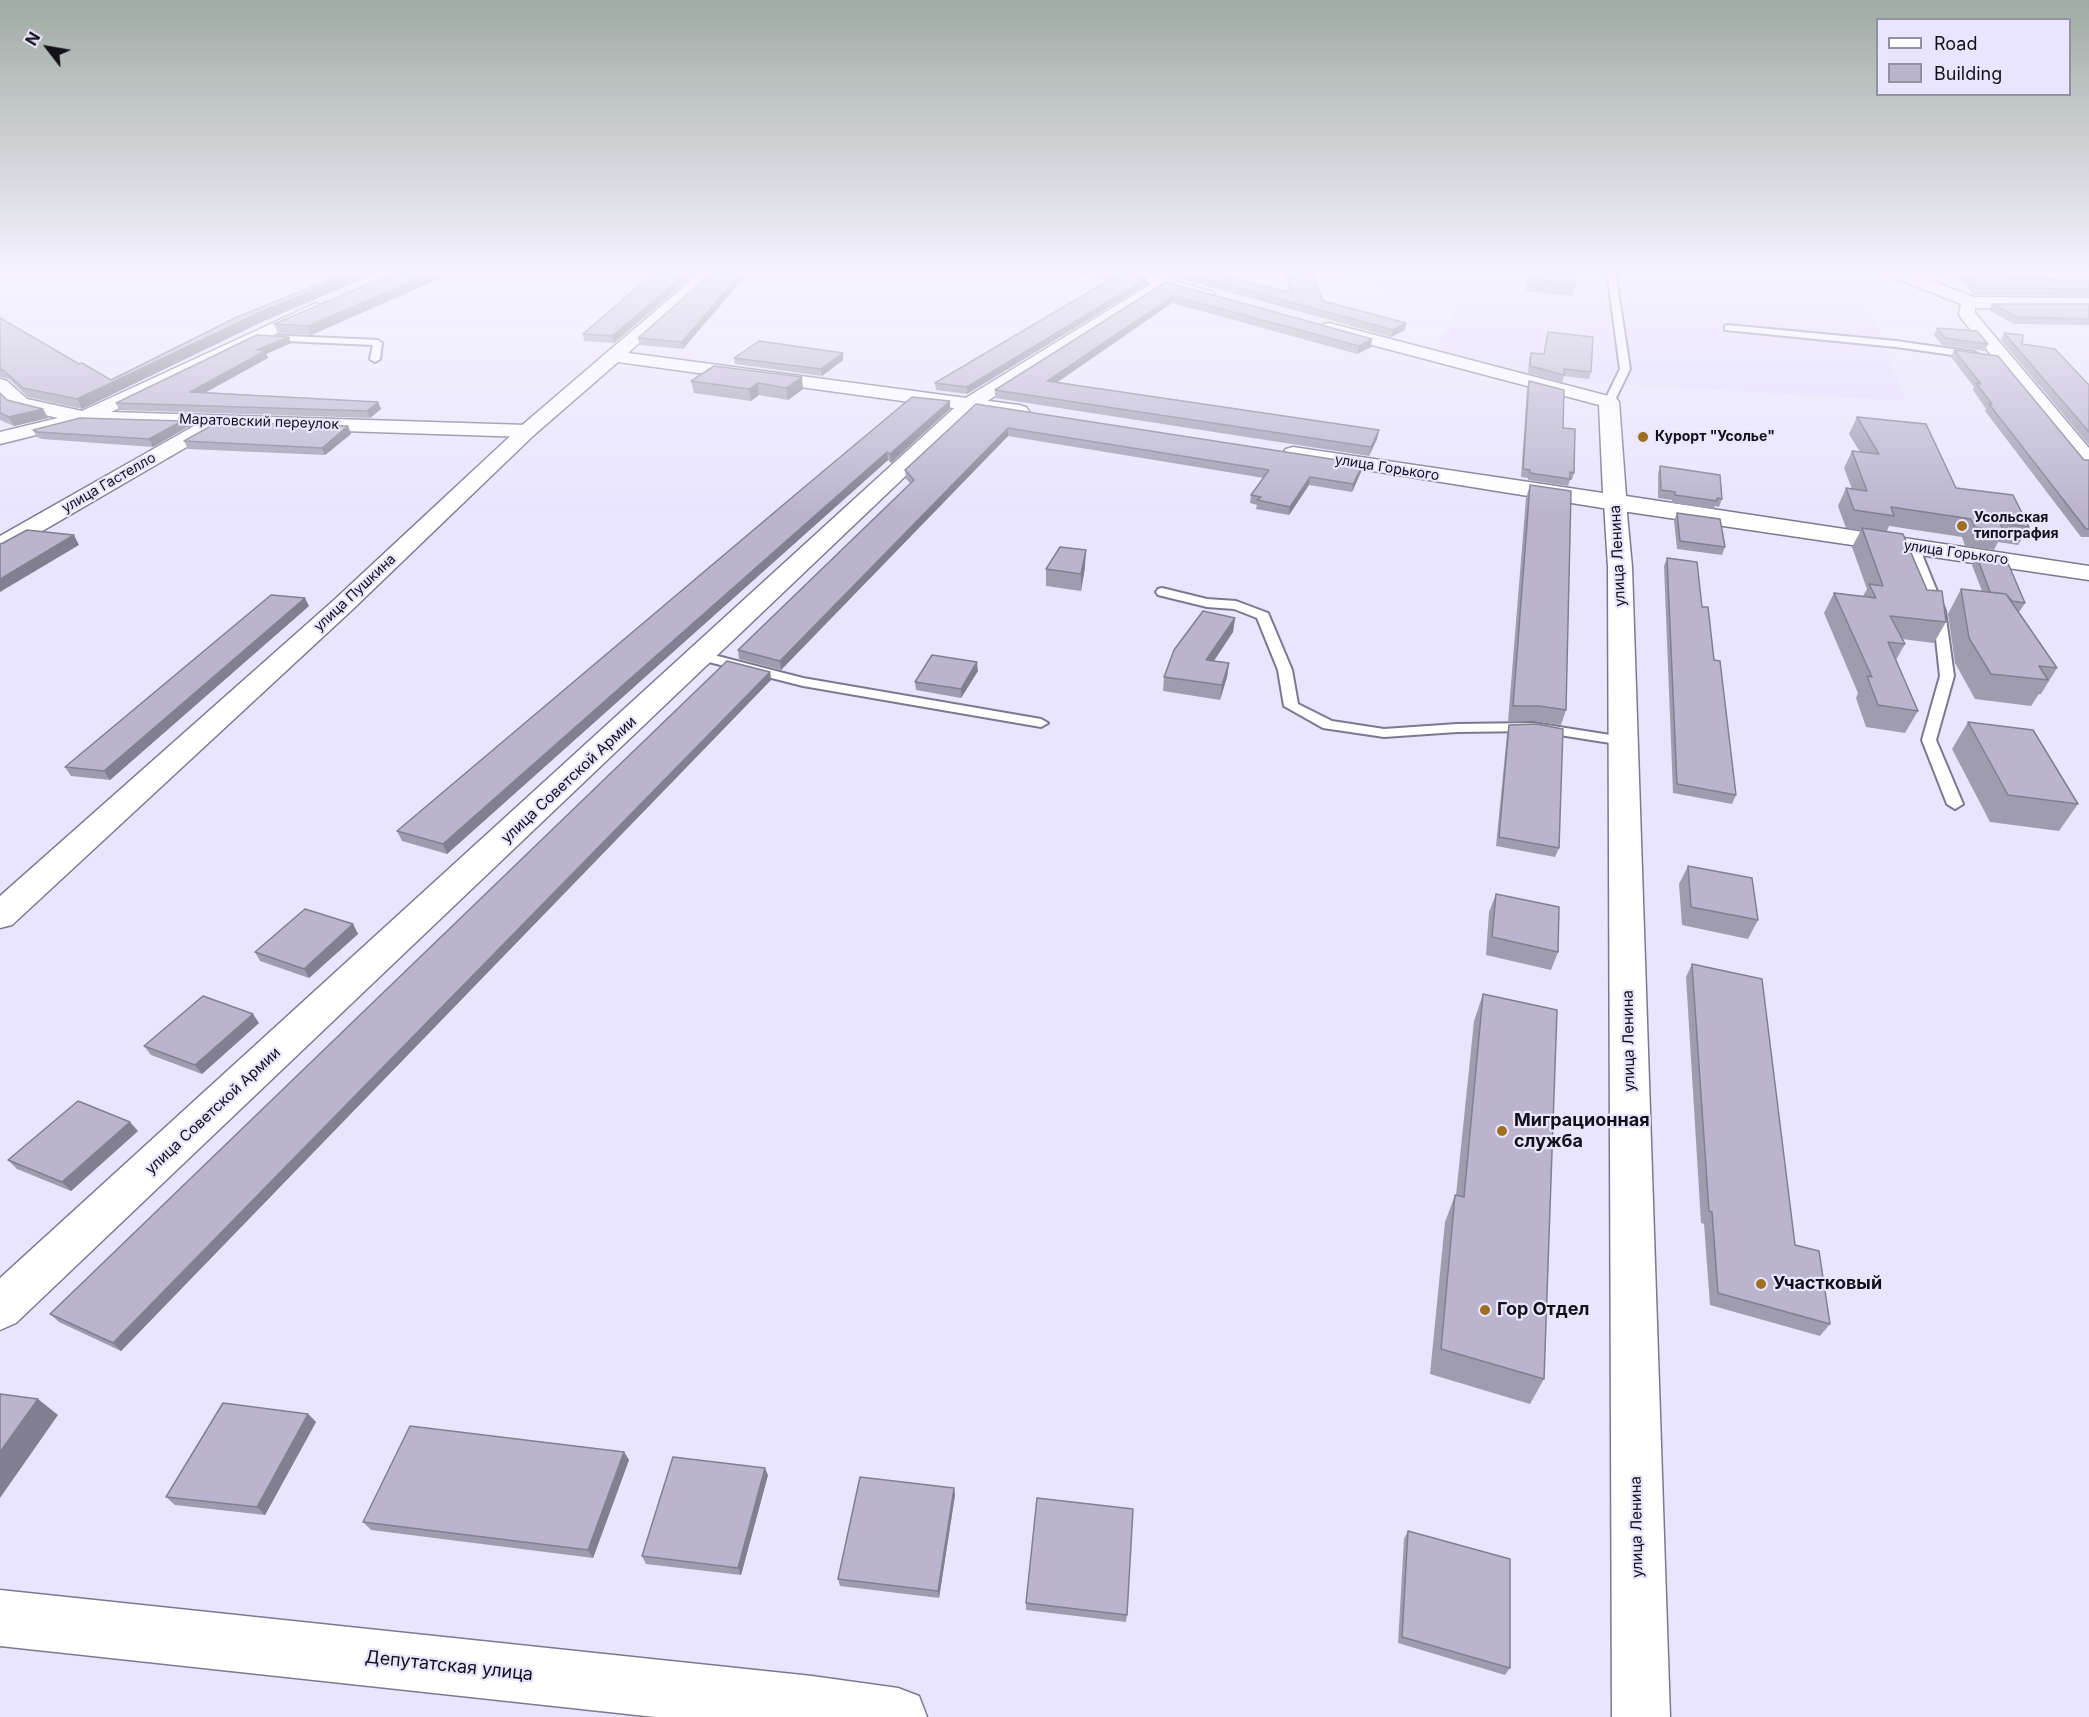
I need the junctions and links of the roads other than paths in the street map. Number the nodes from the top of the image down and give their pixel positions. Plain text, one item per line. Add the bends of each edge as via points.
1 (222, 351) edge
2 (376, 351) edge
3 (619, 351) edge
4 (1054, 351) edge
5 (1415, 351) edge
6 (1622, 351) edge
7 (1948, 351) edge
8 (1994, 351) edge
9 (613, 356) junction
10 (1983, 356) edge
11 (375, 359) dead end
12 (0, 385) edge
13 (1609, 402) junction
14 (971, 404) junction
15 (1041, 414) edge
16 (84, 417) junction
17 (218, 420) junction
18 (526, 431) junction
19 (0, 438) edge
20 (1275, 451) edge
21 (2089, 461) edge
22 (1615, 503) junction
23 (0, 546) edge
24 (1914, 547) junction
25 (2089, 573) edge
26 (1162, 592) dead end
27 (702, 656) junction
28 (1041, 723) dead end
29 (1623, 741) junction
30 (1955, 804) dead end
31 (0, 916) edge
32 (0, 1308) edge
33 (0, 1618) edge
34 (898, 1717) edge
35 (1641, 1717) edge

1 - 16 street
2 - 11 lane
3 - 9 street, улица Пушкина
4 - 14 street, улица Советской Армии
5 - 13 street
6 - 13 lane via 1625,369
7 - 10 lane
8 - 21 street
9 - 14 street
9 - 18 street, улица Пушкина
12 - 16 street, Маратовский переулок via 21,404
13 - 22 street, улица Ленина
14 - 15 street
14 - 27 street, улица Советской Армии
16 - 17 street, Маратовский переулок
16 - 19 street
17 - 18 street, Маратовский переулок
17 - 23 street, улица Гастелло
18 - 31 street, улица Пушкина via 334,613
20 - 22 street, улица Горького
22 - 24 street, улица Горького
22 - 29 street, улица Ленина
24 - 25 street, улица Горького
24 - 30 lane via 1939,611 1947,676 1929,740
26 - 29 lane via 1207,603 1236,605 1263,616 1285,669 1291,706 1328,724 1384,733 1534,726
27 - 28 lane via 803,682
27 - 32 street, улица Советской Армии
29 - 35 street, улица Ленина
33 - 34 street, Депутатская улица

